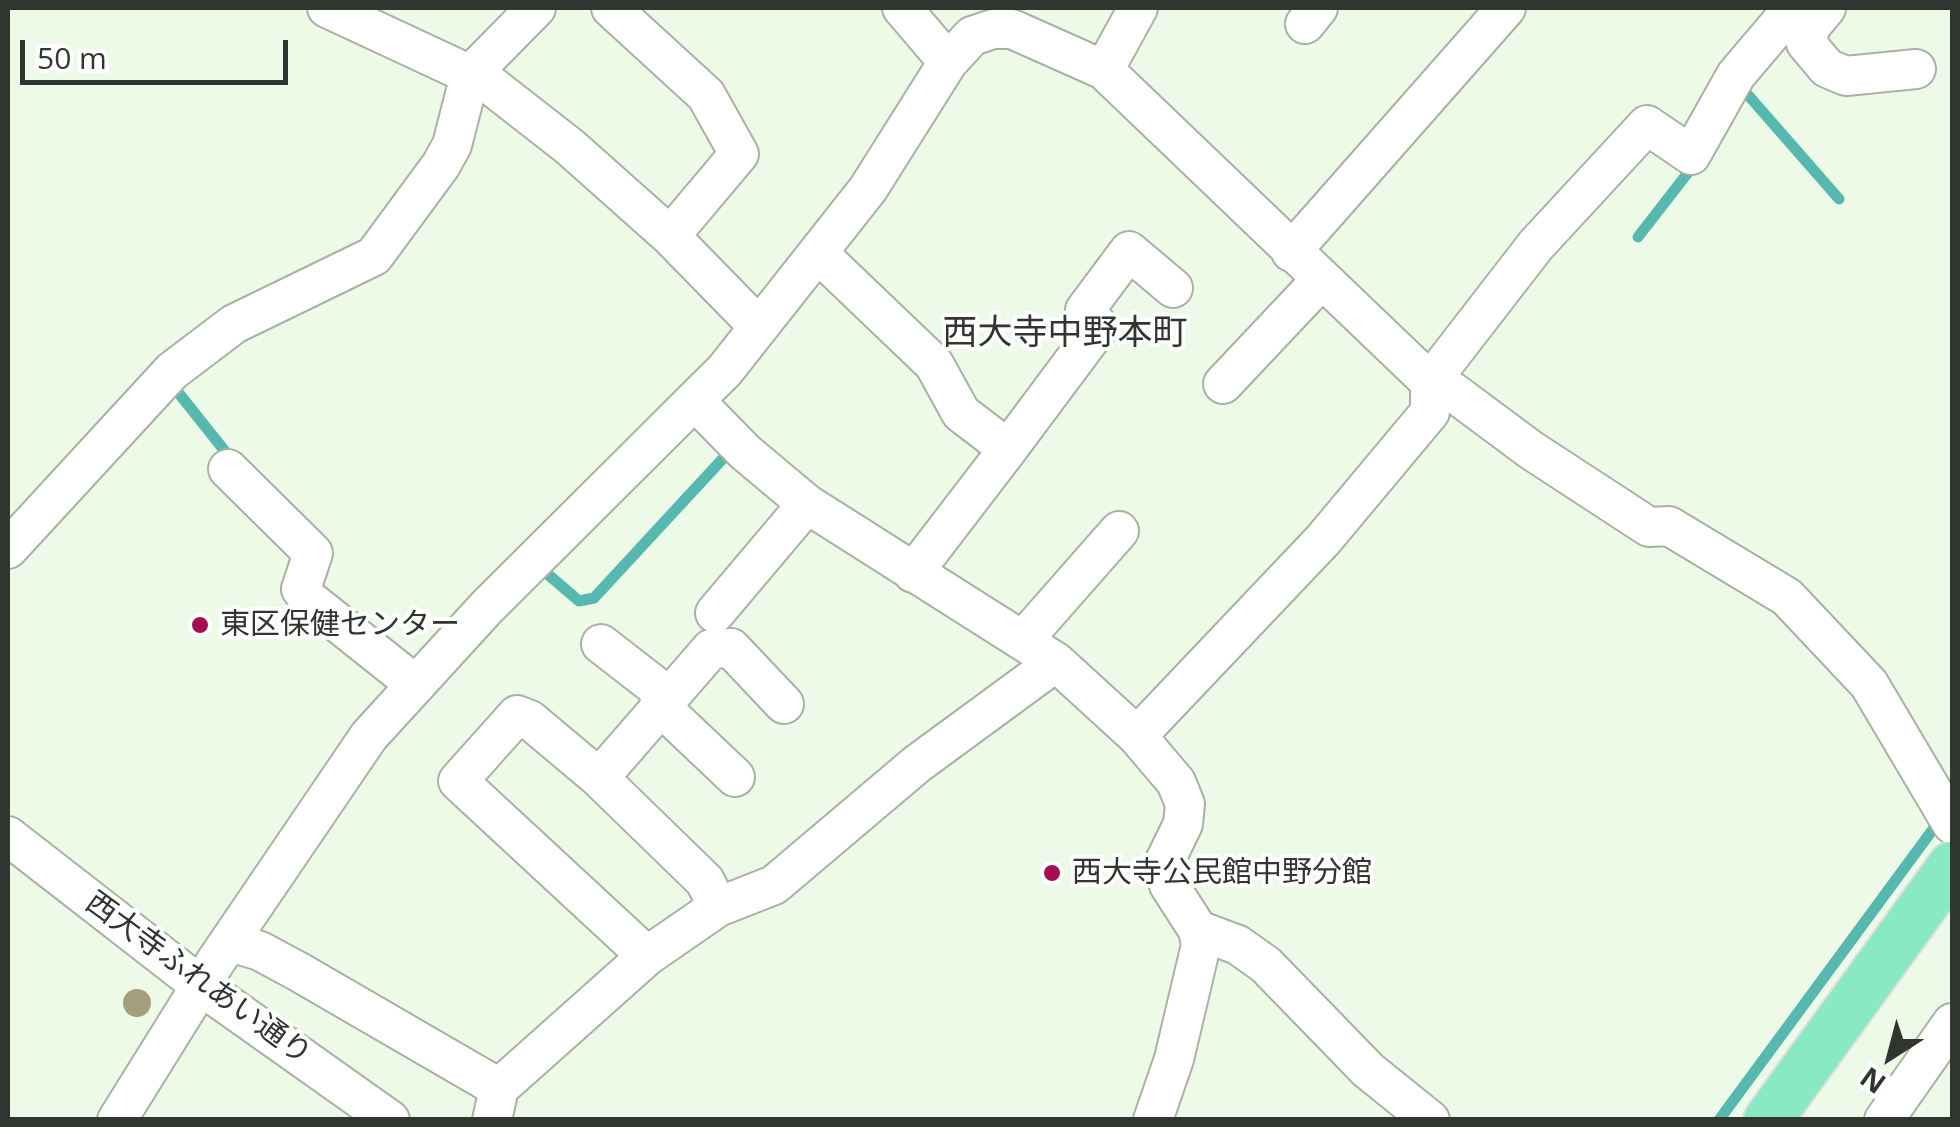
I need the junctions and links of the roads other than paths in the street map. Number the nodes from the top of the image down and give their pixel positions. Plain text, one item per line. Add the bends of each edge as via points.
1 (328, 8) edge
2 (536, 8) edge
3 (611, 8) edge
4 (902, 8) edge
5 (1138, 8) edge
6 (1506, 8) edge
7 (1793, 8) edge
8 (1826, 8) edge
9 (948, 62) junction
10 (1916, 69) dead end
11 (1104, 70) junction
12 (470, 76) junction
13 (670, 236) junction
14 (1291, 252) junction
15 (820, 255) junction
16 (1321, 280) junction
17 (1173, 288) dead end
18 (758, 326) junction
19 (1430, 382) junction
20 (1223, 384) dead end
21 (695, 401) junction
22 (1008, 449) junction
23 (228, 470) dead end
24 (807, 504) junction
25 (1119, 530) dead end
26 (8, 549) edge
27 (913, 573) junction
28 (715, 613) dead end
29 (1024, 638) junction
30 (600, 644) dead end
31 (1056, 662) junction
32 (416, 686) junction
33 (664, 701) junction
34 (784, 704) dead end
35 (1137, 736) junction
36 (735, 776) dead end
37 (599, 778) junction
38 (1948, 828) edge
39 (14, 854) edge
40 (718, 907) junction
41 (1198, 930) junction
42 (230, 942) junction
43 (646, 956) junction
44 (201, 986) junction
45 (1952, 1022) edge
46 (495, 1104) edge
47 (117, 1120) edge
48 (390, 1120) edge
49 (1153, 1120) edge
50 (1430, 1120) edge
51 (1768, 1120) edge
52 (1884, 1120) edge

1 - 12 street
2 - 12 street
3 - 13 street via 706,95 739,154
4 - 9 street
5 - 11 street
6 - 14 street
7 - 19 street via 1736,74 1692,155 1646,125 1508,277
8 - 10 street via 1806,42 1827,68 1846,76
9 - 11 street via 972,36 993,28 1012,29
9 - 15 street
11 - 14 street
12 - 13 street via 570,147
12 - 26 street via 441,166 374,256 234,324 172,371
13 - 18 street
14 - 16 street
15 - 18 street
15 - 22 street via 934,364 961,413
16 - 19 street
16 - 20 street
17 - 22 street via 1129,251 1085,310 1100,328
18 - 21 street
19 - 35 street via 1430,412 1324,540
19 - 38 street via 1649,527 1669,526 1788,598 1870,684
21 - 24 street
21 - 32 street
22 - 27 street
23 - 32 street via 313,553 301,590 308,599
24 - 27 street
24 - 28 street
25 - 29 street
27 - 29 street
29 - 31 street
30 - 33 street
31 - 35 street
31 - 40 street via 916,764 774,884
32 - 42 street via 369,736
33 - 34 street via 711,649 730,648
33 - 36 street
33 - 37 street
35 - 41 street via 1186,804 1164,863 1169,885
37 - 40 street via 706,880
37 - 43 street via 517,715 458,782
38 - 51 main road
39 - 44 street, 西大寺ふれあい通り
40 - 43 street
41 - 49 street via 1200,963
41 - 50 street via 1238,945 1266,966 1368,1070
42 - 44 street
42 - 46 street via 300,972
43 - 46 street
44 - 47 street
44 - 48 street, 西大寺ふれあい通り
45 - 52 street

